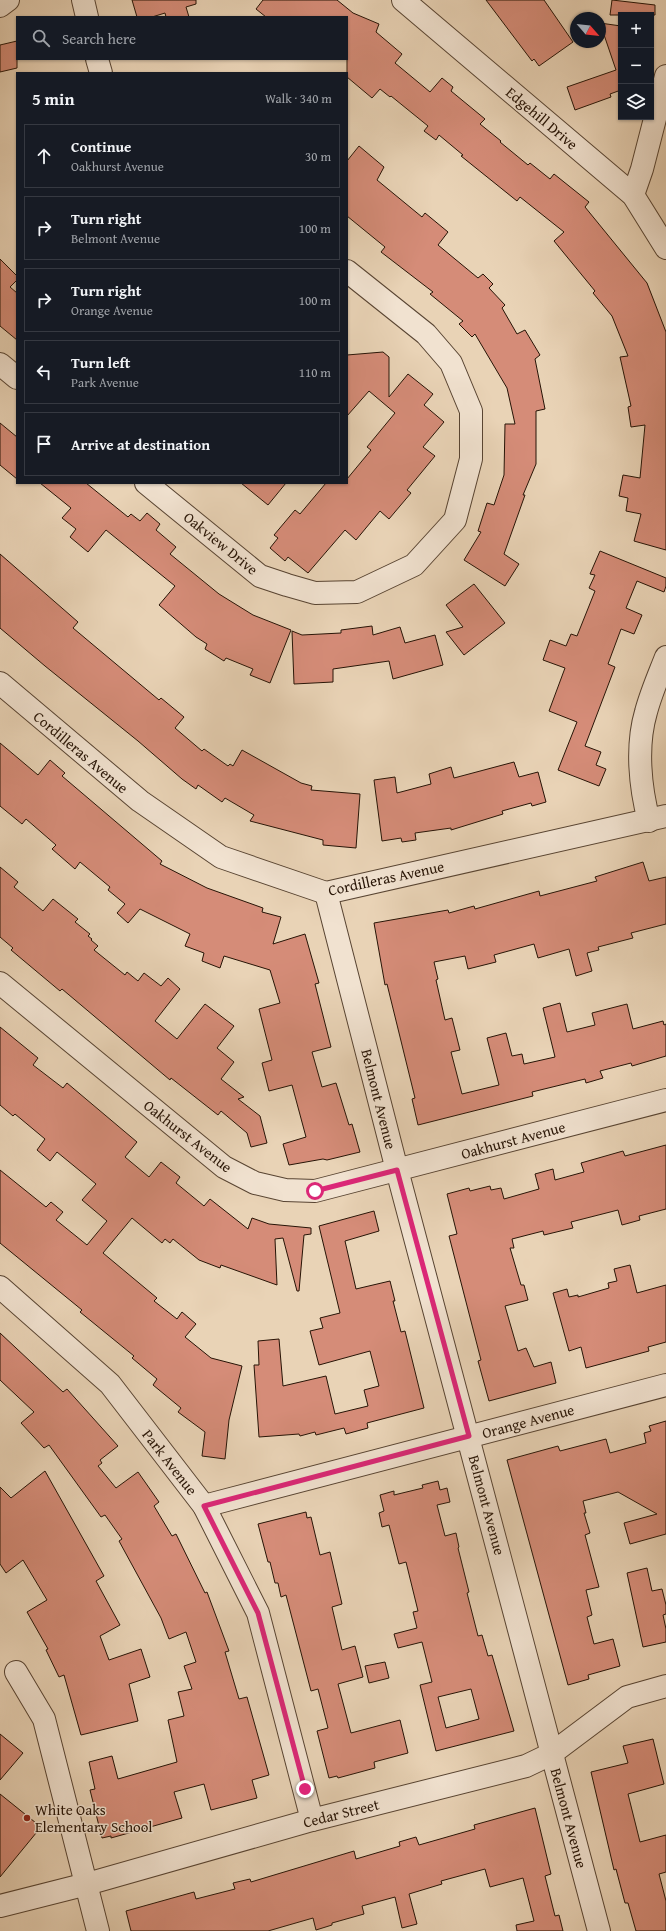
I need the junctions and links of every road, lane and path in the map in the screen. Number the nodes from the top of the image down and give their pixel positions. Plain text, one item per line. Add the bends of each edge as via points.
1 (8, 0) edge
2 (83, 0) edge
3 (403, 0) edge
4 (0, 6) edge
5 (87, 16) edge
6 (97, 60) edge
7 (101, 72) edge
8 (666, 76) edge
9 (633, 195) junction
10 (666, 248) edge
11 (348, 272) edge
12 (0, 364) edge
13 (16, 377) edge
14 (147, 484) edge
15 (666, 657) edge
16 (0, 683) edge
17 (658, 818) edge
18 (326, 893) junction
19 (0, 983) edge
20 (666, 1100) edge
21 (397, 1170) junction
22 (0, 1287) edge
23 (666, 1385) edge
24 (469, 1436) junction
25 (204, 1506) junction
26 (16, 1672) dead end
27 (666, 1686) edge
28 (551, 1754) junction
29 (312, 1820) junction
30 (87, 1884) junction
31 (0, 1906) edge
32 (98, 1931) edge
33 (599, 1931) edge

1 - 4 street
2 - 5 street
3 - 9 street, Edgehill Drive
6 - 7 street
8 - 9 street
9 - 10 street, Edgehill Drive
11 - 14 street, Oakview Drive via 426,334 451,363 471,411 472,458 455,520 414,565 356,592 315,593 287,585 260,576
12 - 13 street
15 - 17 street via 646,713 640,757 644,800
16 - 18 street, Cordilleras Avenue via 140,802 220,857
17 - 18 street, Cordilleras Avenue
18 - 21 street, Belmont Avenue
19 - 21 street, Oakhurst Avenue via 224,1167 255,1183 285,1190 315,1191
20 - 21 street, Oakhurst Avenue
21 - 24 street, Belmont Avenue
22 - 25 street, Park Avenue via 110,1384
23 - 24 street, Orange Avenue
24 - 25 street, Orange Avenue
24 - 28 street, Belmont Avenue
25 - 29 street, Park Avenue via 258,1613
26 - 30 street via 44,1719
27 - 28 street, Cedar Street via 627,1697
28 - 29 street, Cedar Street via 526,1766
28 - 33 street, Belmont Avenue
29 - 30 street, Cedar Street
30 - 31 street, Cedar Street
30 - 32 street

